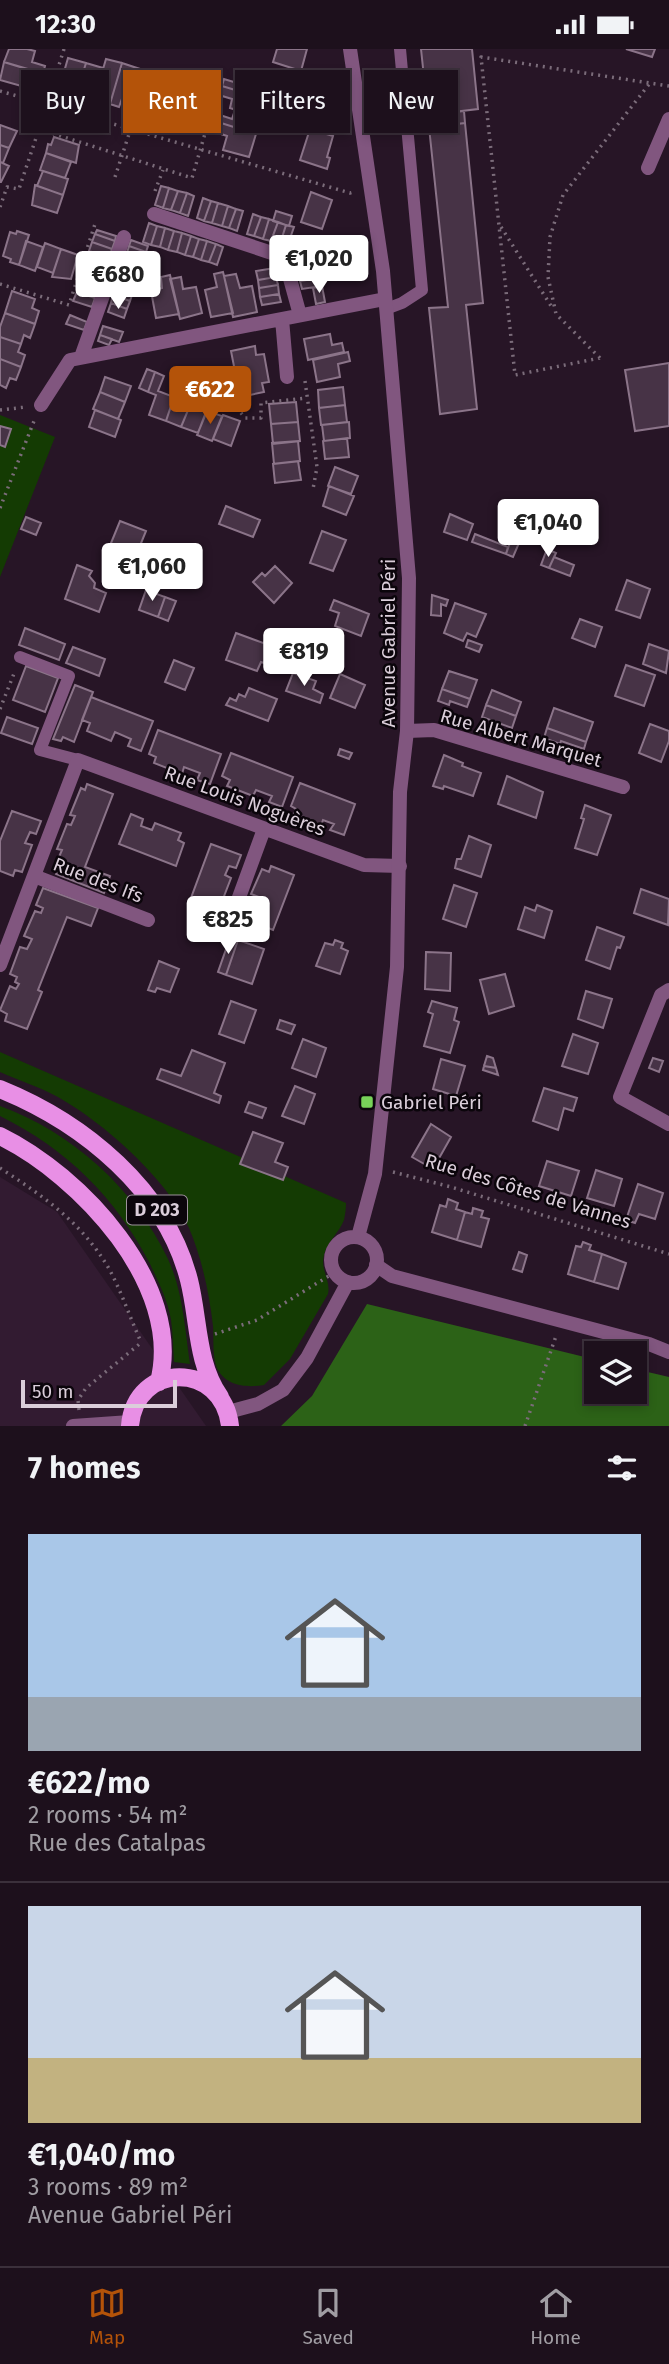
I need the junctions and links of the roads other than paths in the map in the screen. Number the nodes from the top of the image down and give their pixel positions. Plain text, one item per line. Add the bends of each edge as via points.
1 (350, 49) edge
2 (400, 49) edge
3 (669, 119) edge
4 (648, 168) dead end
5 (154, 214) dead end
6 (124, 237) dead end
7 (386, 304) junction
8 (300, 315) junction
9 (282, 319) junction
10 (82, 357) junction
11 (287, 377) road end
12 (41, 405) road end
13 (20, 657) road end
14 (407, 731) junction
15 (78, 760) junction
16 (623, 787) dead end
17 (264, 829) junction
18 (400, 866) junction
19 (34, 876) junction
20 (148, 920) dead end
21 (230, 922) dead end
22 (0, 965) edge
23 (669, 990) edge
24 (0, 1089) edge
25 (669, 1123) edge
26 (0, 1136) edge
27 (358, 1237) junction
28 (376, 1265) junction
29 (348, 1282) junction
30 (669, 1352) edge
31 (159, 1382) junction
32 (226, 1412) edge
33 (130, 1424) edge
34 (76, 1425) edge

1 - 7 street, Avenue Gabriel Péri
2 - 7 lane via 422,290 402,303
3 - 4 street
5 - 8 street via 284,257
6 - 10 street
7 - 8 street
7 - 14 street, Avenue Gabriel Péri via 409,578
8 - 9 street
9 - 10 street
9 - 11 street
10 - 12 street via 70,359
13 - 15 lane via 69,676 40,750
14 - 16 street, Rue Albert Marquet via 434,730
14 - 18 street, Avenue Gabriel Péri via 400,792
15 - 17 street, Rue Louis Noguères
15 - 19 street
17 - 18 street, Rue Louis Noguères via 364,865
17 - 21 street
18 - 27 street, Avenue Gabriel Péri via 397,967 375,1174
19 - 20 street, Rue des Ifs
19 - 22 street
23 - 25 street via 661,995 620,1097
24 - 32 main road, D 203 via 39,1107 82,1136 113,1160 152,1202 182,1257 206,1374
26 - 31 main road, D 203 via 59,1174 96,1210 129,1253 159,1321 164,1357
27 - 28 street via 375,1250
27 - 29 street via 343,1239 332,1250 334,1273
28 - 29 street via 369,1278
28 - 30 street via 392,1276
29 - 32 street via 307,1358 283,1390 258,1404
31 - 32 main road via 188,1377 209,1387
31 - 33 main road via 138,1400
33 - 34 street

